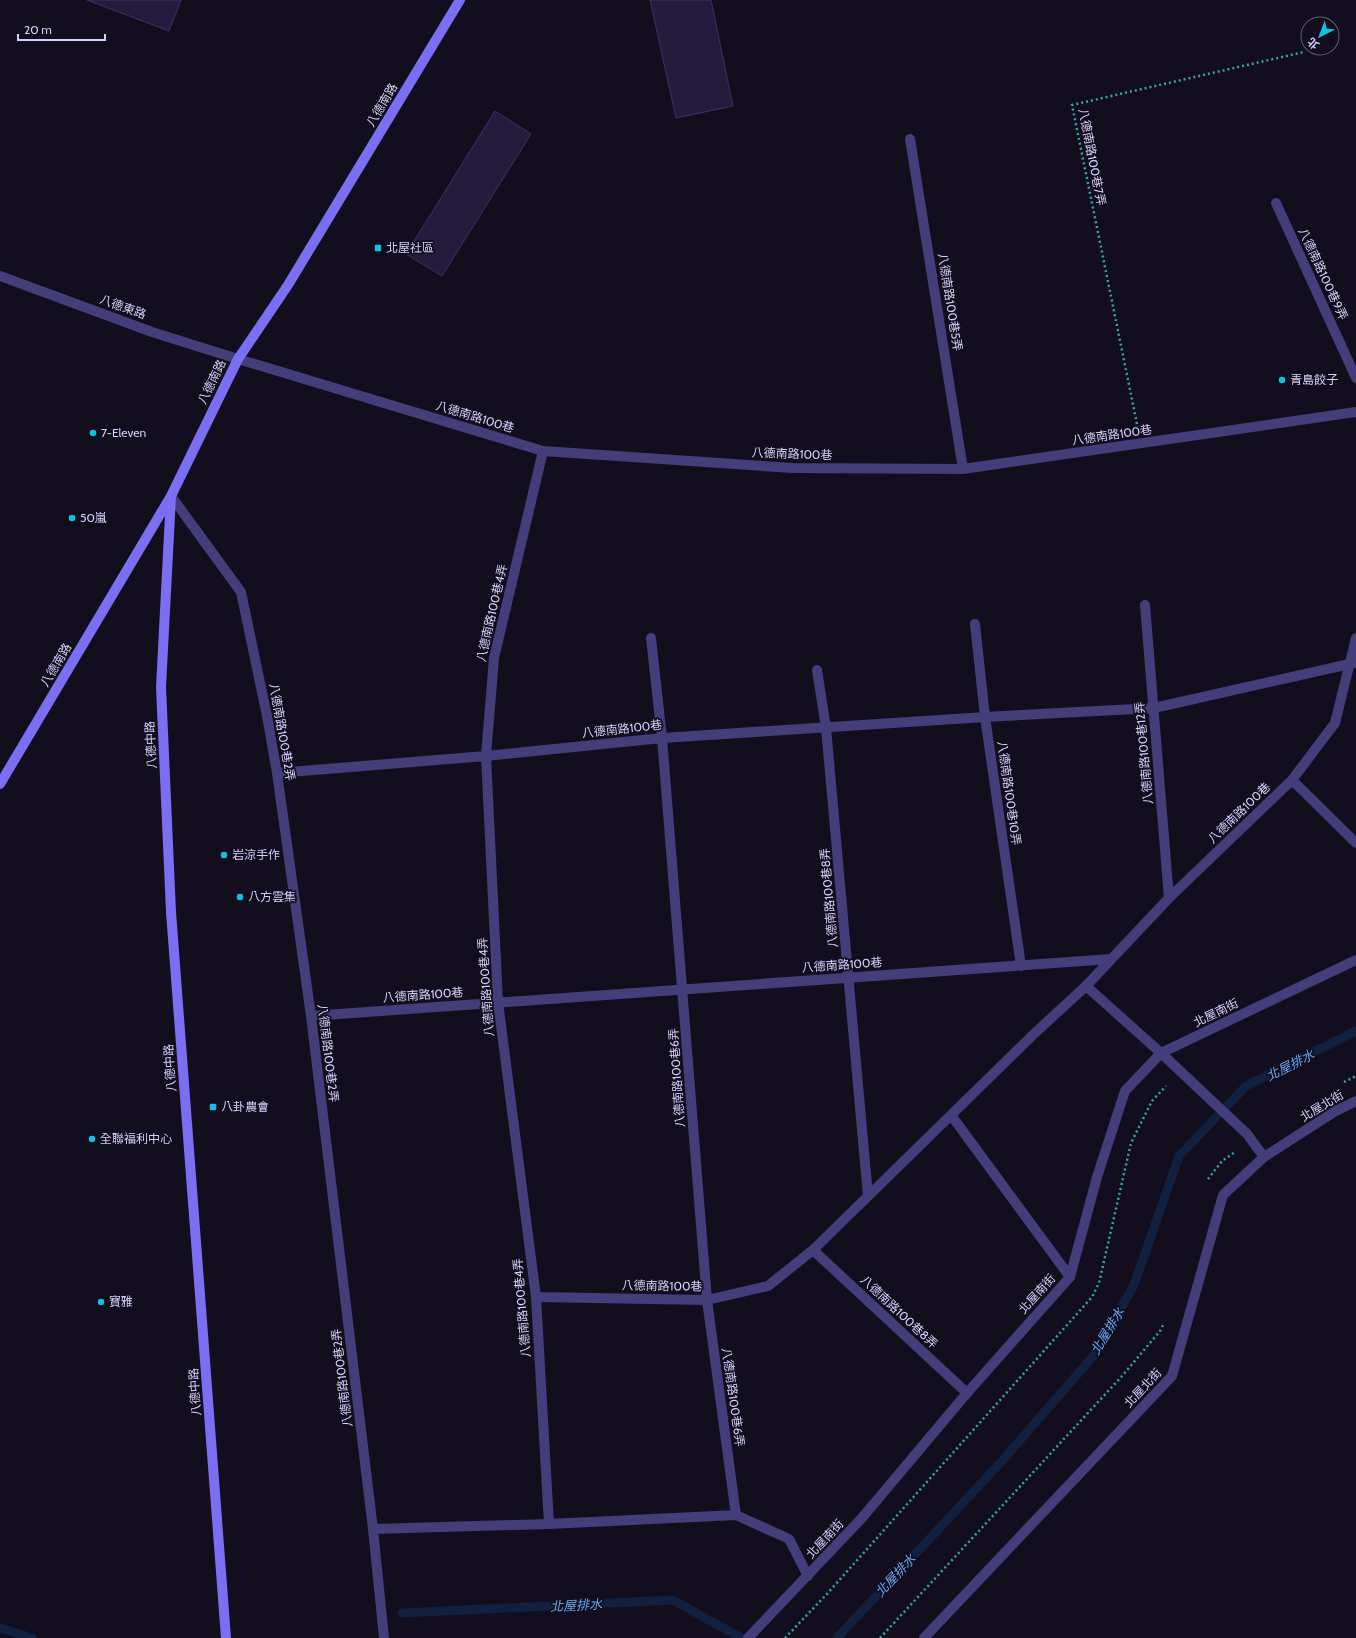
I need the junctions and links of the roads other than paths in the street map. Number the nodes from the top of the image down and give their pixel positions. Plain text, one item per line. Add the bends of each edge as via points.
1 (460, 0) edge
2 (910, 139) dead end
3 (1276, 203) dead end
4 (0, 276) edge
5 (238, 359) junction
6 (1356, 378) edge
7 (1356, 412) edge
8 (543, 451) junction
9 (963, 469) junction
10 (171, 496) junction
11 (1145, 605) dead end
12 (975, 624) dead end
13 (651, 638) dead end
14 (1356, 638) edge
15 (1353, 663) edge
16 (817, 670) dead end
17 (1154, 708) junction
18 (985, 717) junction
19 (826, 728) junction
20 (662, 738) junction
21 (486, 756) junction
22 (277, 773) junction
23 (1292, 780) junction
24 (0, 784) edge
25 (1356, 843) edge
26 (1169, 898) junction
27 (1111, 960) junction
28 (1356, 960) edge
29 (1021, 966) junction
30 (849, 978) junction
31 (1086, 986) junction
32 (683, 989) junction
33 (498, 1002) junction
34 (311, 1016) junction
35 (1161, 1053) junction
36 (1356, 1101) edge
37 (951, 1115) junction
38 (1264, 1157) junction
39 (868, 1196) junction
40 (813, 1250) junction
41 (1070, 1277) junction
42 (536, 1297) junction
43 (707, 1300) junction
44 (967, 1393) junction
45 (736, 1515) junction
46 (549, 1524) junction
47 (373, 1529) junction
48 (808, 1576) junction
49 (226, 1638) edge
50 (384, 1638) edge
51 (748, 1638) edge
52 (924, 1638) edge

1 - 5 street, 八德南路 via 288,284
2 - 9 street, 八德南路100巷5弄
3 - 6 street, 八德南路100巷9弄
4 - 5 street, 八德東路 via 152,332
5 - 8 street, 八德南路100巷
5 - 10 street, 八德南路
7 - 9 street, 八德南路100巷
8 - 9 street, 八德南路100巷 via 793,468
8 - 21 street, 八德南路100巷4弄 via 494,658
10 - 22 street, 八德南路100巷2弄 via 241,592
10 - 24 street, 八德南路
10 - 49 street, 八德中路 via 161,686 171,912
11 - 17 street, 八德南路100巷12弄
12 - 18 street, 八德南路100巷10弄
13 - 20 street, 八德南路100巷6弄
14 - 15 street
15 - 17 street, 八德南路100巷
15 - 23 street, 八德南路100巷 via 1335,723
16 - 19 street, 八德南路100巷8弄
17 - 18 street, 八德南路100巷
17 - 26 street, 八德南路100巷12弄
18 - 19 street, 八德南路100巷
18 - 29 street, 八德南路100巷10弄
19 - 20 street, 八德南路100巷
19 - 30 street, 八德南路100巷8弄
20 - 21 street, 八德南路100巷
20 - 32 street, 八德南路100巷6弄
21 - 22 street, 八德南路100巷
21 - 33 street, 八德南路100巷4弄
22 - 34 street, 八德南路100巷2弄
23 - 25 street
23 - 26 street, 八德南路100巷
26 - 27 street, 八德南路100巷
27 - 29 street, 八德南路100巷
27 - 31 street, 八德南路100巷
28 - 35 street, 北屋南街
29 - 30 street, 八德南路100巷
30 - 32 street, 八德南路100巷
30 - 39 street, 八德南路100巷8弄
31 - 35 street
31 - 37 street, 八德南路100巷
32 - 33 street, 八德南路100巷
32 - 43 street, 八德南路100巷6弄
33 - 34 street, 八德南路100巷
33 - 42 street, 八德南路100巷4弄
34 - 47 street, 八德南路100巷2弄
35 - 38 street via 1249,1137
35 - 41 street, 北屋南街 via 1125,1090 1097,1177
36 - 38 street, 北屋北街 via 1334,1112
37 - 39 street, 八德南路100巷
37 - 41 street
38 - 52 street, 北屋北街 via 1223,1195 1172,1376
39 - 40 street, 八德南路100巷
40 - 43 street, 八德南路100巷 via 768,1286
40 - 44 street, 八德南路100巷8弄
41 - 44 street, 北屋南街
42 - 43 street, 八德南路100巷
42 - 46 street, 八德南路100巷4弄
43 - 45 street, 八德南路100巷6弄
44 - 48 street, 北屋南街 via 861,1519
45 - 46 street
45 - 48 street via 789,1539
46 - 47 street
47 - 50 street, 八德南路100巷2弄
48 - 51 street, 北屋南街

